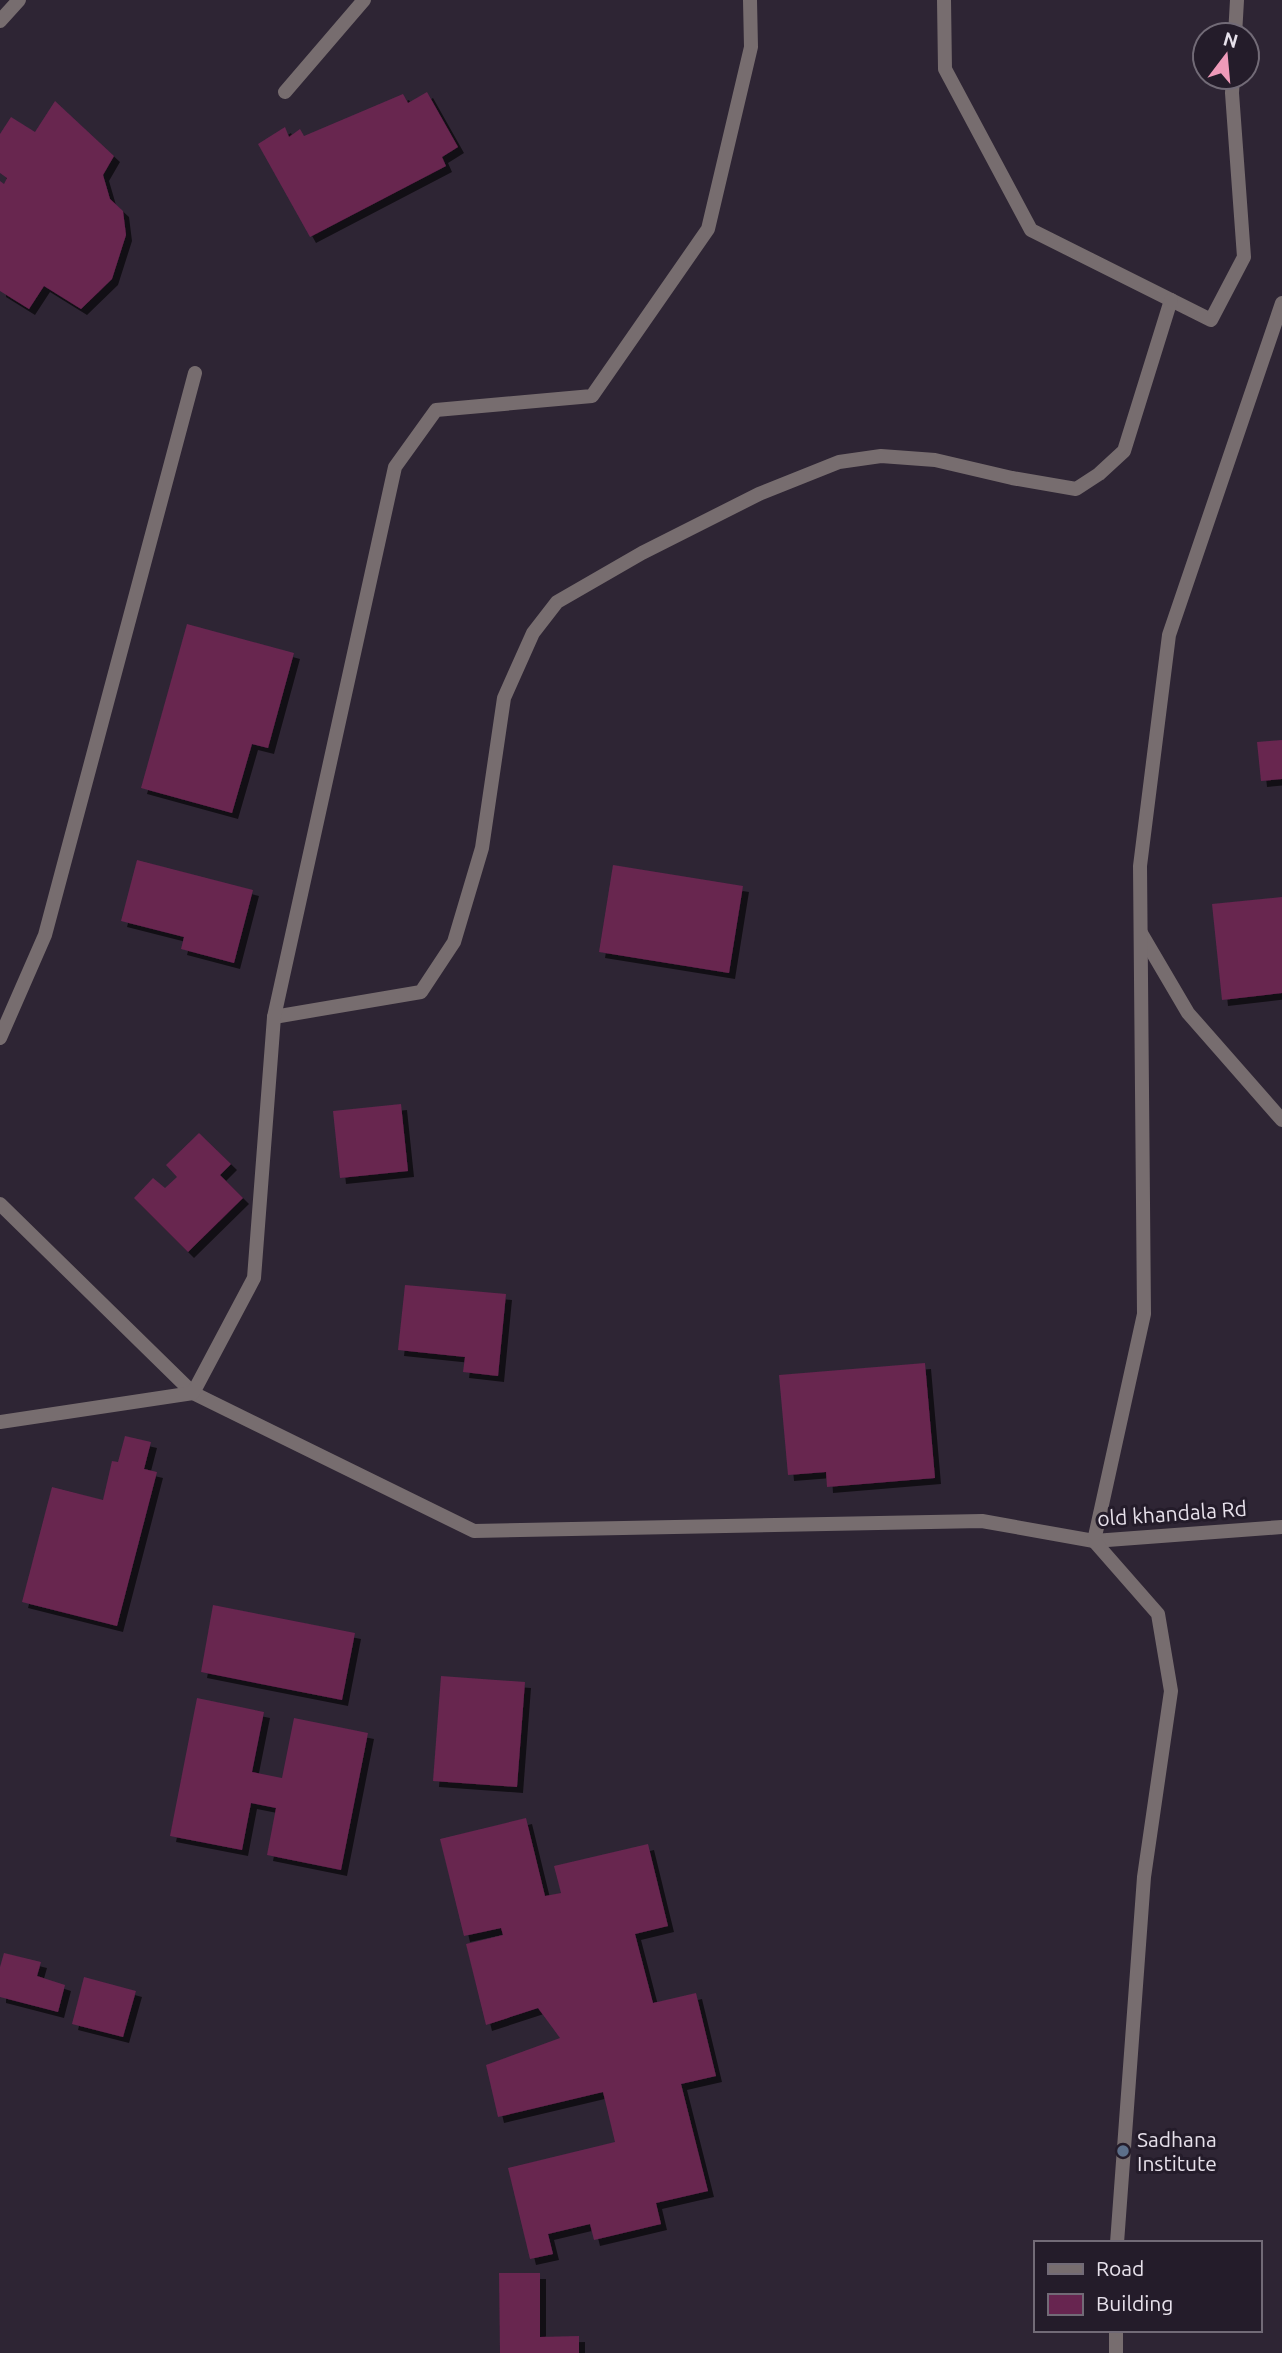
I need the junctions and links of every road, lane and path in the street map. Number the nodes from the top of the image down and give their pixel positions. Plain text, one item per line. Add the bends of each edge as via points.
1 (19, 0) edge
2 (364, 0) edge
3 (750, 0) edge
4 (944, 0) edge
5 (1237, 0) edge
6 (0, 21) edge
7 (1236, 21) edge
8 (1232, 91) edge
9 (285, 92) dead end
10 (1171, 300) junction
11 (1282, 303) edge
12 (195, 373) dead end
13 (1141, 932) junction
14 (274, 1017) junction
15 (0, 1038) edge
16 (1282, 1120) edge
17 (0, 1204) edge
18 (193, 1393) junction
19 (0, 1422) edge
20 (1282, 1527) edge
21 (1094, 1541) junction
22 (1117, 2241) edge
23 (1116, 2332) edge
24 (1116, 2353) edge

1 - 6 street
2 - 9 street
3 - 14 street via 751,47 708,229 592,396 436,410 395,467
4 - 10 street via 945,69 1031,230
5 - 7 street
8 - 10 street via 1244,257 1211,320
10 - 14 street via 1124,451 1076,489 935,460 881,456 839,461 759,494 642,552 557,602 533,633 504,698 482,848 454,942 422,992
11 - 13 street via 1169,635 1140,866
12 - 15 street via 45,935
13 - 16 street via 1188,1013
13 - 21 street via 1144,1314
14 - 18 street via 254,1278
17 - 18 street, old khandala Rd
18 - 19 street
18 - 21 street, old khandala Rd via 474,1531 982,1521
20 - 21 street, old khandala Rd
21 - 22 street via 1158,1614 1171,1691 1144,1877
23 - 24 street

